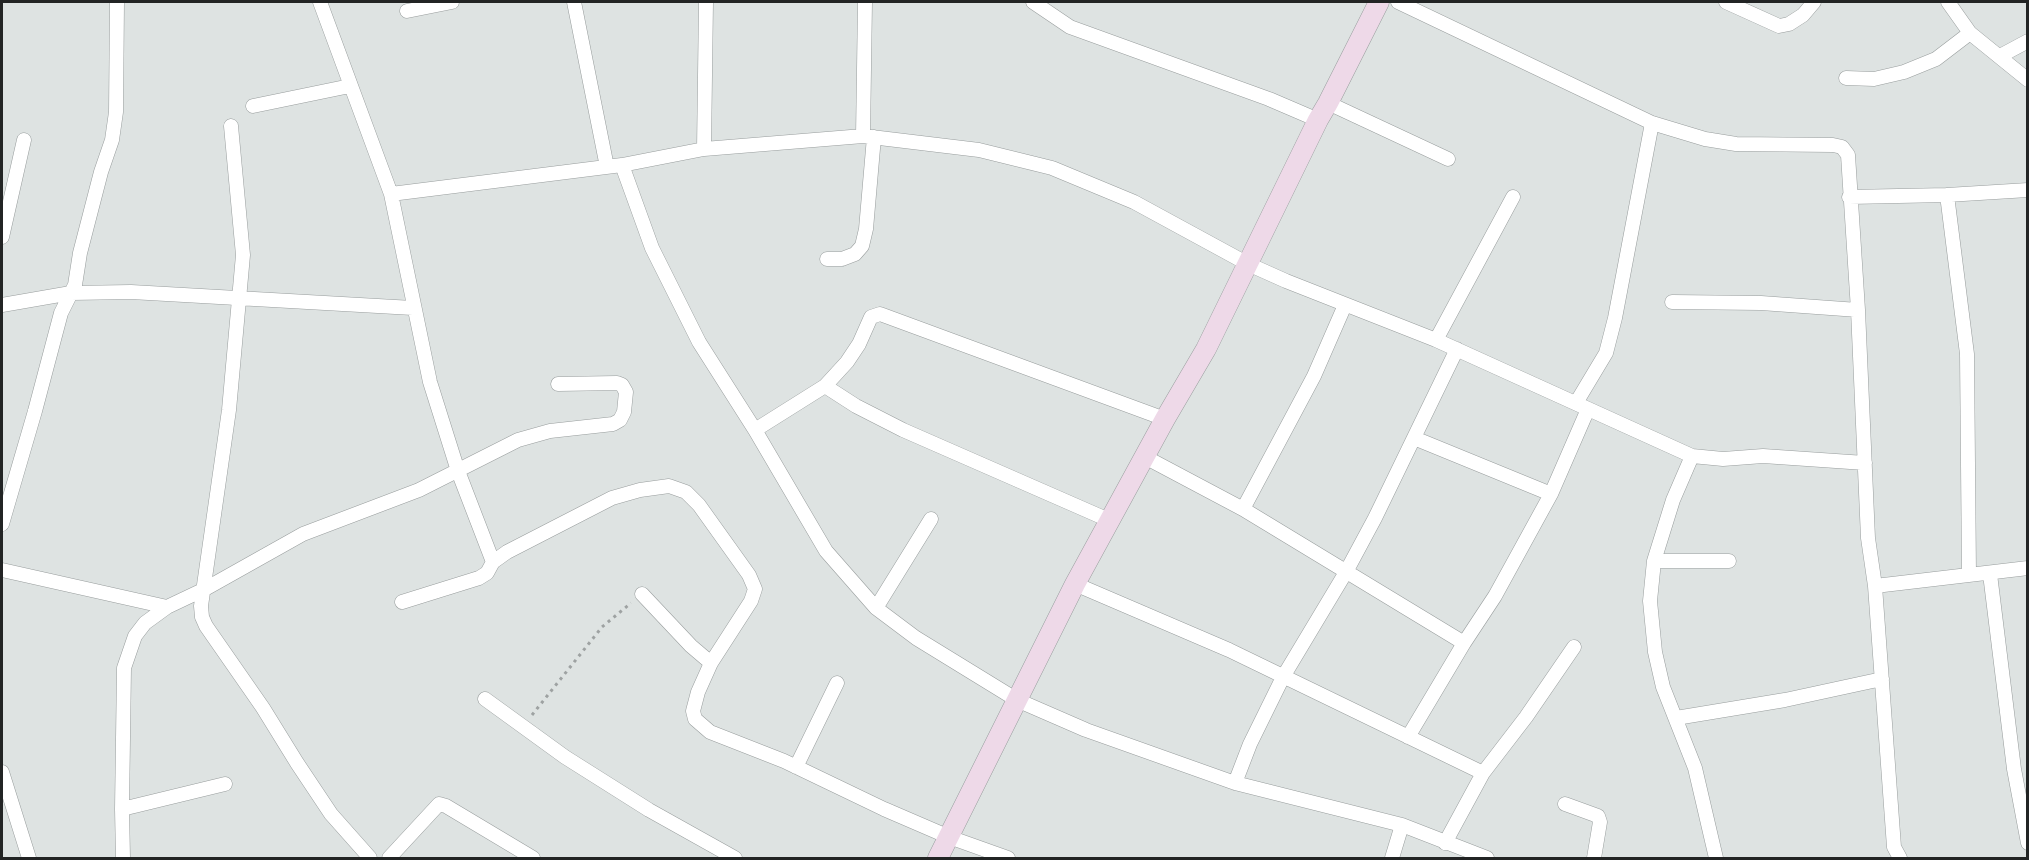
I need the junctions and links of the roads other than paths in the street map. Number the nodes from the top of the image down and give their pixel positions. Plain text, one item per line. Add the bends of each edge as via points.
1 (117, 2) edge
2 (320, 2) edge
3 (453, 2) edge
4 (574, 2) edge
5 (706, 2) edge
6 (865, 2) edge
7 (1033, 2) edge
8 (1379, 2) edge
9 (1398, 2) edge
10 (1726, 2) edge
11 (1814, 2) edge
12 (1948, 2) edge
13 (407, 11) dead end
14 (1970, 33) junction
15 (2028, 40) edge
16 (2000, 56) junction
17 (1846, 78) dead end
18 (2028, 80) edge
19 (350, 86) junction
20 (253, 106) dead end
21 (1323, 112) junction
22 (1652, 123) junction
23 (231, 126) dead end
24 (868, 136) junction
25 (24, 140) dead end
26 (704, 148) junction
27 (1448, 159) dead end
28 (622, 165) junction
29 (607, 167) junction
30 (2028, 190) edge
31 (391, 194) junction
32 (1947, 195) junction
33 (1513, 197) dead end
34 (1849, 197) junction
35 (2, 237) edge
36 (827, 259) dead end
37 (1248, 264) junction
38 (71, 293) junction
39 (238, 298) junction
40 (1672, 302) dead end
41 (2, 305) edge
42 (1346, 305) junction
43 (413, 308) junction
44 (1858, 310) junction
45 (1436, 340) junction
46 (1457, 349) junction
47 (558, 384) dead end
48 (825, 386) junction
49 (1582, 406) junction
50 (1165, 418) junction
51 (755, 430) junction
52 (1414, 438) junction
53 (1692, 456) junction
54 (1145, 457) junction
55 (1865, 463) junction
56 (458, 471) junction
57 (1551, 494) junction
58 (1243, 509) junction
59 (931, 519) dead end
60 (1111, 521) junction
61 (2, 524) edge
62 (1654, 561) junction
63 (1729, 561) dead end
64 (493, 562) junction
65 (2028, 568) edge
66 (2, 570) edge
67 (1346, 573) junction
68 (1970, 574) junction
69 (1990, 574) junction
70 (1076, 584) junction
71 (1875, 586) junction
72 (205, 589) junction
73 (642, 594) road end
74 (402, 602) dead end
75 (167, 607) junction
76 (876, 608) junction
77 (1464, 643) junction
78 (1574, 647) dead end
79 (711, 663) junction
80 (1283, 677) junction
81 (1882, 679) junction
82 (837, 683) dead end
83 (485, 699) dead end
84 (1017, 700) junction
85 (1676, 718) junction
86 (1408, 737) junction
87 (796, 767) junction
88 (2, 772) edge
89 (1483, 773) junction
90 (1235, 783) junction
91 (225, 784) dead end
92 (1565, 804) dead end
93 (122, 809) junction
94 (1402, 825) junction
95 (949, 837) junction
96 (1445, 843) junction
97 (2028, 843) edge
98 (29, 858) edge
99 (123, 858) edge
100 (367, 858) edge
101 (389, 858) edge
102 (533, 858) edge
103 (735, 858) edge
104 (938, 858) edge
105 (1008, 858) edge
106 (1392, 858) edge
107 (1487, 858) edge
108 (1594, 858) edge
109 (1716, 858) edge
110 (1900, 858) edge

1 - 38 street via 112,140
2 - 19 street
3 - 13 street
4 - 29 street
5 - 26 street
6 - 24 street
7 - 21 street via 1070,27 1269,99
8 - 21 street
9 - 22 street
10 - 11 street via 1779,26 1790,24
12 - 14 street
14 - 16 street
14 - 17 street via 1953,49 1904,72 1874,79
15 - 16 street
16 - 18 street
19 - 20 street
19 - 31 street
21 - 27 street
21 - 37 street
22 - 34 street via 1736,144 1842,147 1848,155
22 - 49 street via 1621,295 1605,353
23 - 39 street via 243,255
24 - 26 street
24 - 36 street via 867,220 862,246 842,259
24 - 37 street via 979,150 1052,168 1134,202
25 - 35 street
26 - 28 street
28 - 29 street
28 - 51 street via 652,248 699,342
29 - 31 street
30 - 32 street
31 - 43 street
32 - 34 street
32 - 68 street via 1967,354
33 - 45 street
34 - 44 street
37 - 42 street
37 - 50 street via 1206,349
38 - 39 street
38 - 41 street
38 - 61 street via 61,313
39 - 43 street
39 - 72 street via 229,410
40 - 44 street
42 - 45 street
42 - 58 street via 1304,395
43 - 56 street via 430,382
44 - 55 street
45 - 46 street
46 - 49 street
46 - 52 street
47 - 56 street via 617,383 626,392 624,412 613,424 550,431 518,440
48 - 50 street via 859,344 871,317 880,314
48 - 51 street
48 - 60 street via 903,430
49 - 53 street
49 - 57 street
50 - 54 street
51 - 76 street via 826,551
52 - 57 street
52 - 67 street
53 - 55 street
53 - 62 street
54 - 58 street
54 - 60 street
55 - 71 street via 1868,538
56 - 64 street
56 - 72 street via 303,534
57 - 77 street via 1495,596
58 - 67 street
59 - 76 street
60 - 70 street
62 - 63 street
62 - 85 street via 1650,601 1655,652
64 - 74 street via 479,578
64 - 79 street via 612,498 669,486 686,492 742,565 754,589 751,601
65 - 69 street
66 - 75 street
67 - 77 street
67 - 80 street
68 - 69 street
68 - 71 street
69 - 97 street via 2014,769
70 - 80 street
70 - 84 street
71 - 81 street
72 - 75 street
72 - 100 street via 201,606 206,626 332,814
73 - 79 street
75 - 93 street via 135,636 124,668
76 - 84 street via 916,638
77 - 86 street
78 - 89 street
79 - 87 street via 698,692 695,718 711,732
80 - 86 street
80 - 90 street
81 - 85 street
81 - 110 street via 1894,847
82 - 87 street
83 - 103 street via 594,776
84 - 90 street via 1086,730
84 - 95 street
85 - 109 street via 1695,768
86 - 89 street
87 - 95 street
88 - 98 street
89 - 96 street
90 - 94 street
91 - 93 street
92 - 108 street via 1598,816
93 - 99 street
94 - 96 street
94 - 106 street
95 - 104 street
95 - 105 street
96 - 107 street
101 - 102 street via 439,804

